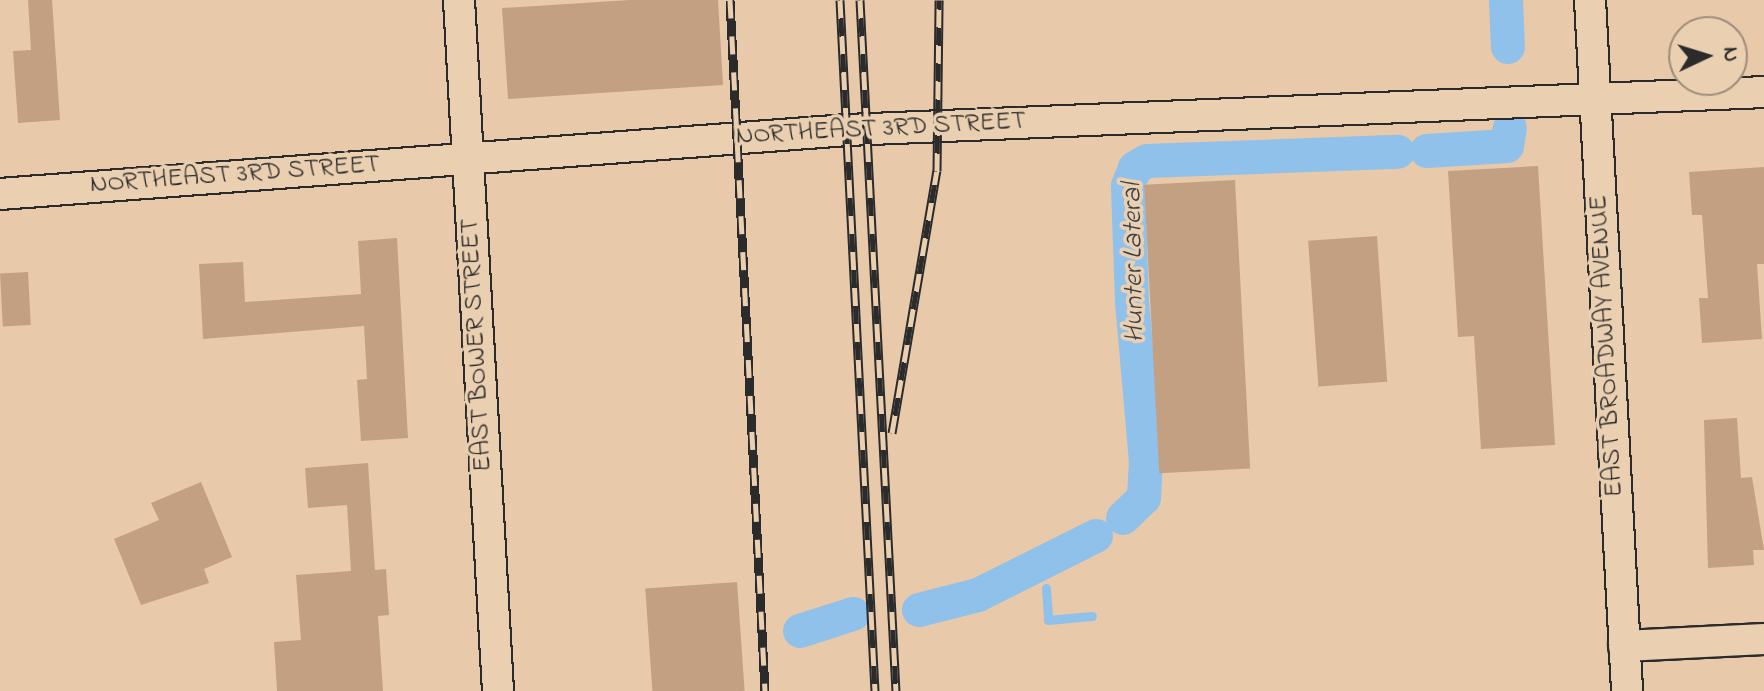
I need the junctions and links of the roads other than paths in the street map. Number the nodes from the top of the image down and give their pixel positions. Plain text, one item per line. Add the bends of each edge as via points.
1 (459, 0) edge
2 (1590, 0) edge
3 (1764, 92) edge
4 (1596, 100) junction
5 (468, 159) junction
6 (0, 194) edge
7 (1764, 639) edge
8 (1624, 646) junction
9 (498, 691) edge
10 (1627, 691) edge

1 - 5 street, EAST BOWER STREET
2 - 4 street, EAST BROADWAY AVENUE
3 - 4 street, NORTHEAST 3RD STREET
4 - 5 street, NORTHEAST 3RD STREET via 847,130
4 - 8 street, EAST BROADWAY AVENUE
5 - 6 street, NORTHEAST 3RD STREET
5 - 9 street, EAST BOWER STREET
7 - 8 street
8 - 10 street, EAST BROADWAY AVENUE

